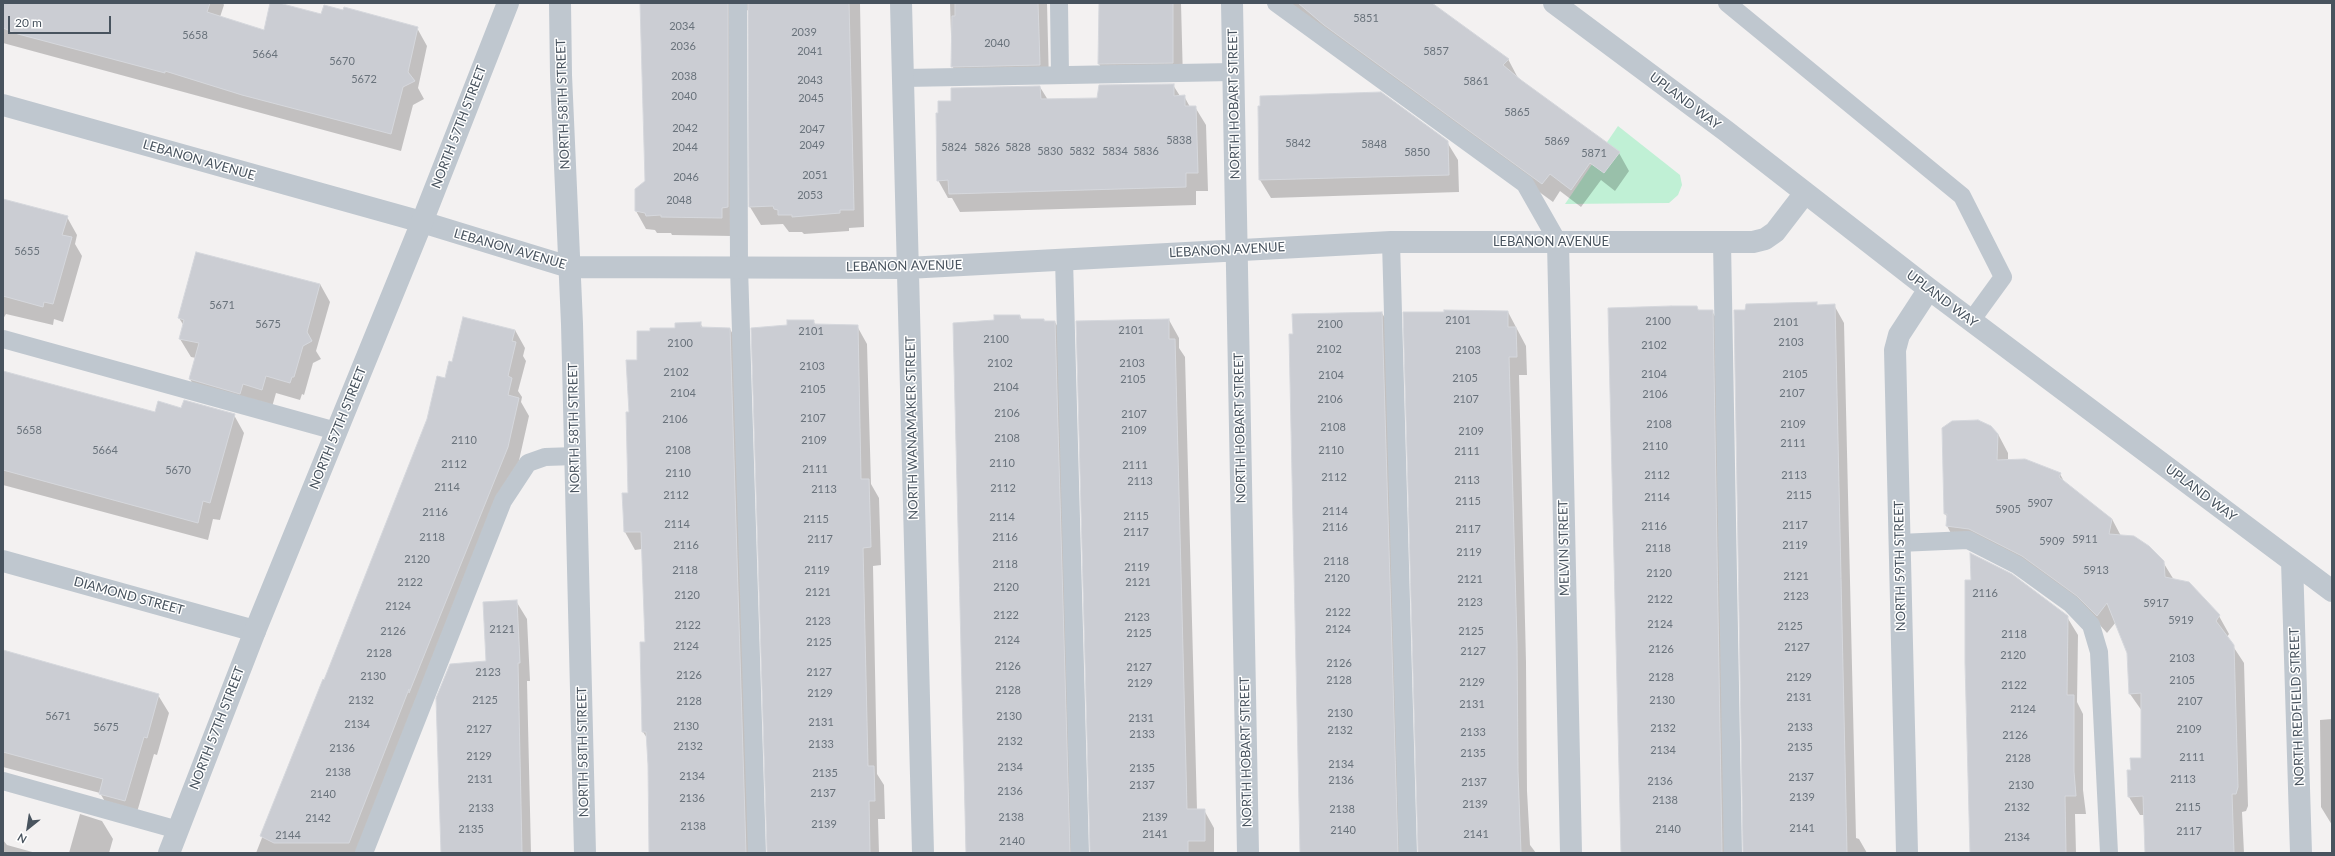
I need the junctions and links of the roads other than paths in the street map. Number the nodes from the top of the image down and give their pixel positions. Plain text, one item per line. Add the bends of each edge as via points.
1 (508, 3) edge
2 (560, 3) edge
3 (738, 3) edge
4 (902, 3) edge
5 (1059, 3) edge
6 (1232, 3) edge
7 (1276, 3) edge
8 (1554, 3) edge
9 (1727, 3) edge
10 (1233, 72) junction
11 (1060, 75) junction
12 (904, 78) junction
13 (3, 105) edge
14 (1805, 193) junction
15 (422, 222) junction
16 (1391, 242) junction
17 (1558, 242) junction
18 (1722, 242) junction
19 (1236, 249) junction
20 (1064, 259) junction
21 (569, 267) junction
22 (739, 267) junction
23 (907, 268) junction
24 (1929, 289) junction
25 (1971, 321) junction
26 (3, 339) edge
27 (336, 431) junction
28 (575, 456) junction
29 (1899, 543) junction
30 (3, 561) edge
31 (2292, 561) junction
32 (2332, 591) edge
33 (255, 631) junction
34 (3, 781) edge
35 (178, 830) junction
36 (169, 853) edge
37 (364, 853) edge
38 (585, 853) edge
39 (756, 853) edge
40 (922, 853) edge
41 (1080, 853) edge
42 (1248, 853) edge
43 (1408, 853) edge
44 (1570, 853) edge
45 (1733, 853) edge
46 (1907, 853) edge
47 (2109, 853) edge
48 (2301, 853) edge

1 - 15 street, NORTH 57TH STREET
2 - 21 street, NORTH 58TH STREET
3 - 22 lane
4 - 12 street, NORTH WANAMAKER STREET
5 - 11 lane
6 - 10 street, NORTH HOBART STREET
7 - 17 lane via 1525,184
8 - 14 street, UPLAND WAY
9 - 25 lane via 1962,196 2003,277
10 - 11 lane
10 - 19 street, NORTH HOBART STREET
11 - 12 lane
12 - 23 street, NORTH WANAMAKER STREET
13 - 15 street, LEBANON AVENUE
14 - 18 street, LEBANON AVENUE via 1775,232 1765,239
14 - 24 street, UPLAND WAY
15 - 21 street, LEBANON AVENUE
15 - 27 street, NORTH 57TH STREET
16 - 17 street, LEBANON AVENUE
16 - 19 street, LEBANON AVENUE
16 - 43 lane
17 - 18 street, LEBANON AVENUE
17 - 44 street, MELVIN STREET
18 - 45 lane
19 - 20 street, LEBANON AVENUE
19 - 42 street, NORTH HOBART STREET
20 - 23 street, LEBANON AVENUE
20 - 41 lane
21 - 22 street, LEBANON AVENUE
21 - 28 street, NORTH 58TH STREET
22 - 23 street, LEBANON AVENUE
22 - 39 lane
23 - 40 street, NORTH WANAMAKER STREET
24 - 25 street, UPLAND WAY
24 - 29 street, NORTH 59TH STREET via 1899,335 1895,350
25 - 31 street, UPLAND WAY
26 - 27 lane
27 - 33 street, NORTH 57TH STREET
28 - 37 lane via 545,457 528,463 503,501
28 - 38 street, NORTH 58TH STREET
29 - 46 street, NORTH 59TH STREET
29 - 47 lane via 1968,540 2017,565 2071,604 2091,625 2100,652
30 - 33 street, DIAMOND STREET
31 - 32 street, UPLAND WAY
31 - 48 street, NORTH REDFIELD STREET
33 - 35 street, NORTH 57TH STREET
34 - 35 lane
35 - 36 street, NORTH 57TH STREET

